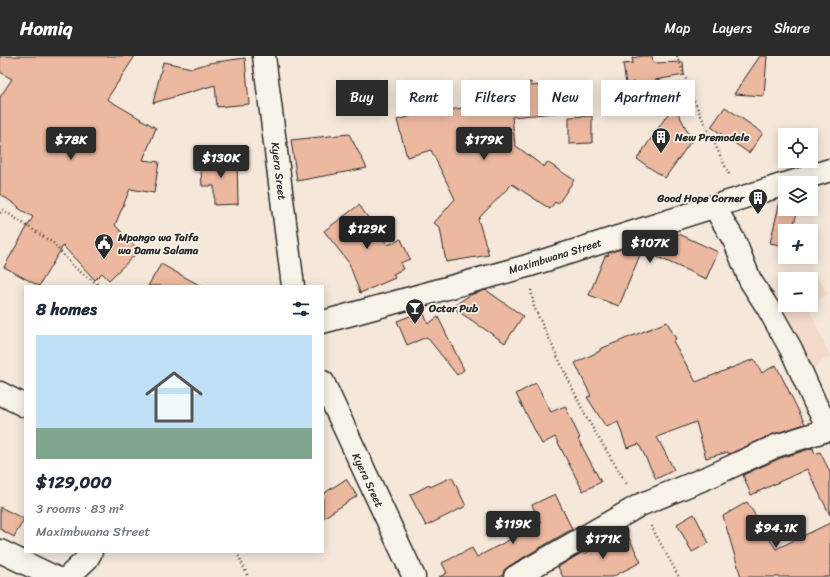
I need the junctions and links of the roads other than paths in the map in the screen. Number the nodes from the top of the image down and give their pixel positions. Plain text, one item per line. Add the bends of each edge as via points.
1 (264, 56) edge
2 (830, 170) edge
3 (811, 176) edge
4 (778, 186) edge
5 (714, 206) junction
6 (293, 285) edge
7 (324, 322) edge
8 (324, 384) edge
9 (0, 393) edge
10 (24, 405) edge
11 (830, 429) edge
12 (0, 551) edge
13 (90, 553) edge
14 (54, 577) edge
15 (68, 577) edge
16 (414, 577) edge
17 (515, 577) edge

1 - 6 street, Kyera Sreet
2 - 3 street
4 - 5 street, Maximbwana Street
5 - 7 street, Maximbwana Street via 526,266
5 - 11 street via 735,242 750,280 790,348
8 - 16 street, Kyera Sreet
9 - 10 street
11 - 17 street via 776,446 640,505
12 - 14 street
13 - 15 street

